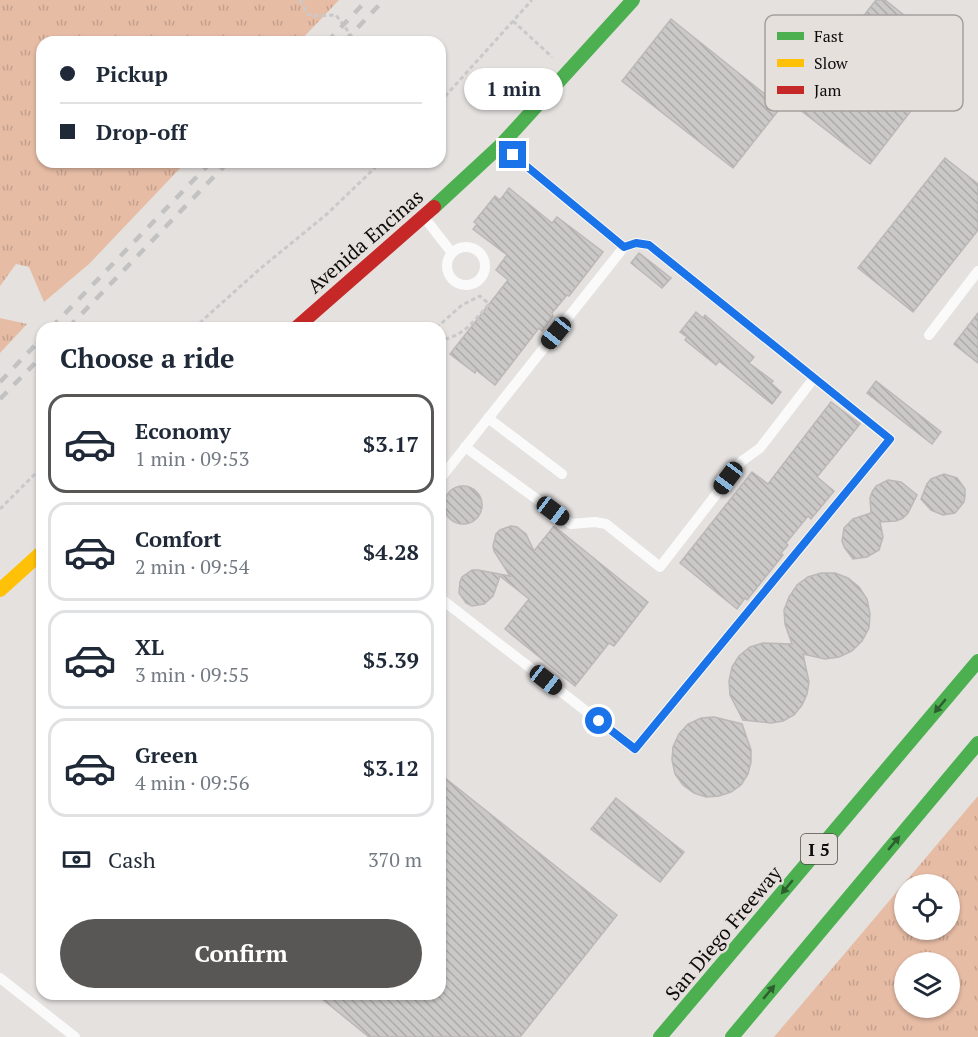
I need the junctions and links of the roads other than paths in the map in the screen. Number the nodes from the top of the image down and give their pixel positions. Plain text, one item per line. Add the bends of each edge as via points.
1 (633, 0) edge
2 (501, 145) junction
3 (424, 217) junction
4 (624, 247) junction
5 (452, 253) dead end
6 (978, 271) edge
7 (303, 322) edge
8 (929, 335) dead end
9 (814, 378) junction
10 (488, 418) junction
11 (465, 447) junction
12 (446, 471) edge
13 (562, 474) dead end
14 (36, 557) edge
15 (0, 590) edge
16 (446, 603) edge
17 (978, 661) edge
18 (978, 743) edge
19 (2, 983) edge
20 (75, 1037) edge
21 (660, 1037) edge
22 (732, 1037) edge

1 - 2 main road, Avenida Encinas
2 - 3 main road, Avenida Encinas
2 - 4 lane
3 - 5 lane
3 - 7 main road, Avenida Encinas
4 - 9 lane via 636,243 649,245
4 - 10 lane
6 - 8 lane
9 - 11 lane via 760,448 741,460 660,567 606,524 570,524
9 - 16 lane via 890,439 635,749
10 - 11 lane
10 - 13 lane
11 - 12 lane
14 - 15 main road
17 -> 21 main road, San Diego Freeway / I 5
22 -> 18 main road
19 - 20 lane

